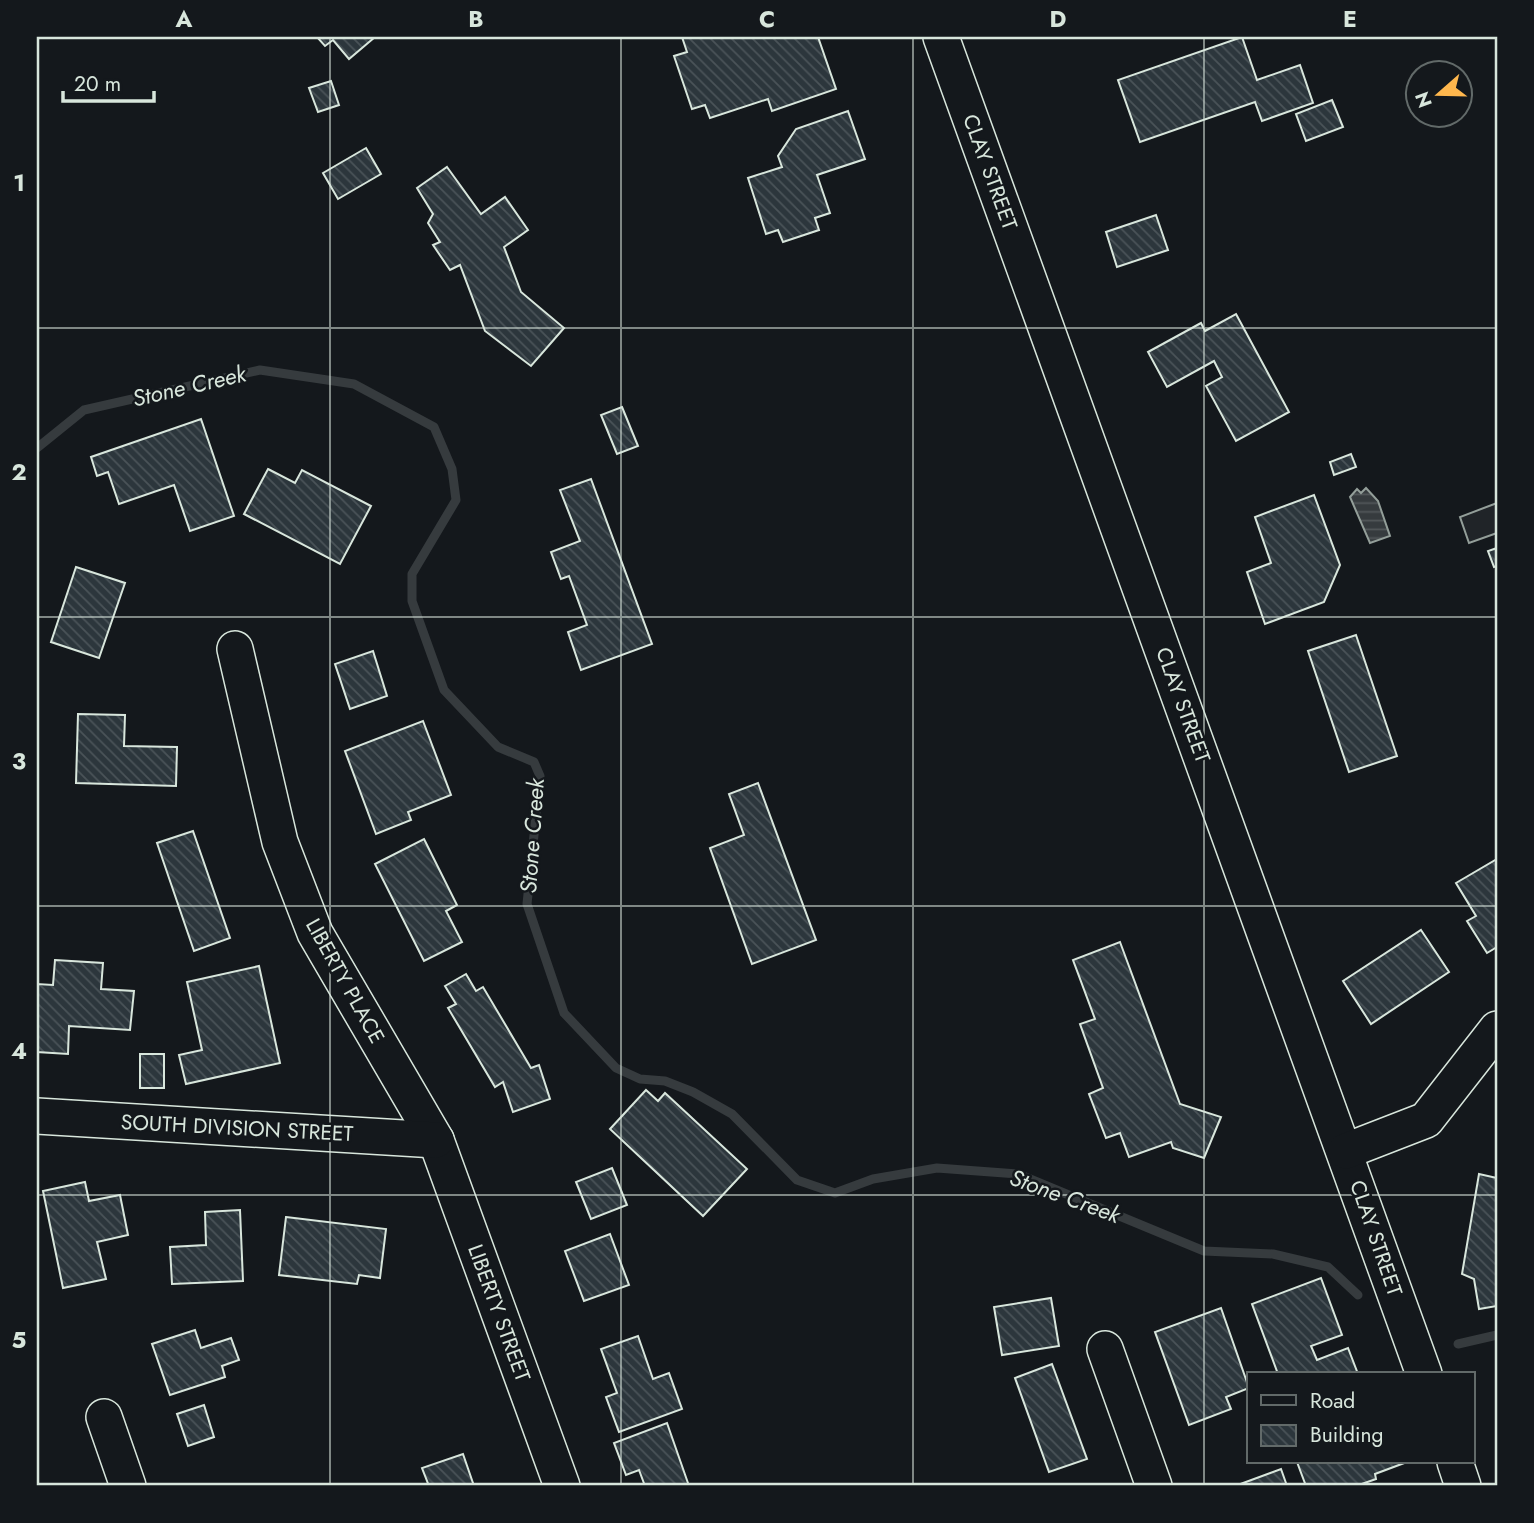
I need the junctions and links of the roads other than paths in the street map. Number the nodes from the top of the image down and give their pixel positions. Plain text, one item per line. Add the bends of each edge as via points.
1 (942, 37) edge
2 (235, 649) dead end
3 (1497, 1029) edge
4 (37, 1116) edge
5 (436, 1140) junction
6 (1346, 1151) junction
7 (1105, 1349) dead end
8 (1423, 1372) edge
9 (104, 1417) dead end
10 (1456, 1464) edge
11 (128, 1486) edge
12 (562, 1486) edge
13 (1154, 1486) edge
14 (1463, 1486) edge

1 - 6 street, CLAY STREET
2 - 5 street, LIBERTY PLACE via 280,842 315,933
3 - 6 street via 1426,1120
4 - 5 street, SOUTH DIVISION STREET
5 - 12 street, LIBERTY STREET
6 - 8 street, CLAY STREET
7 - 13 street
9 - 11 street
10 - 14 street

